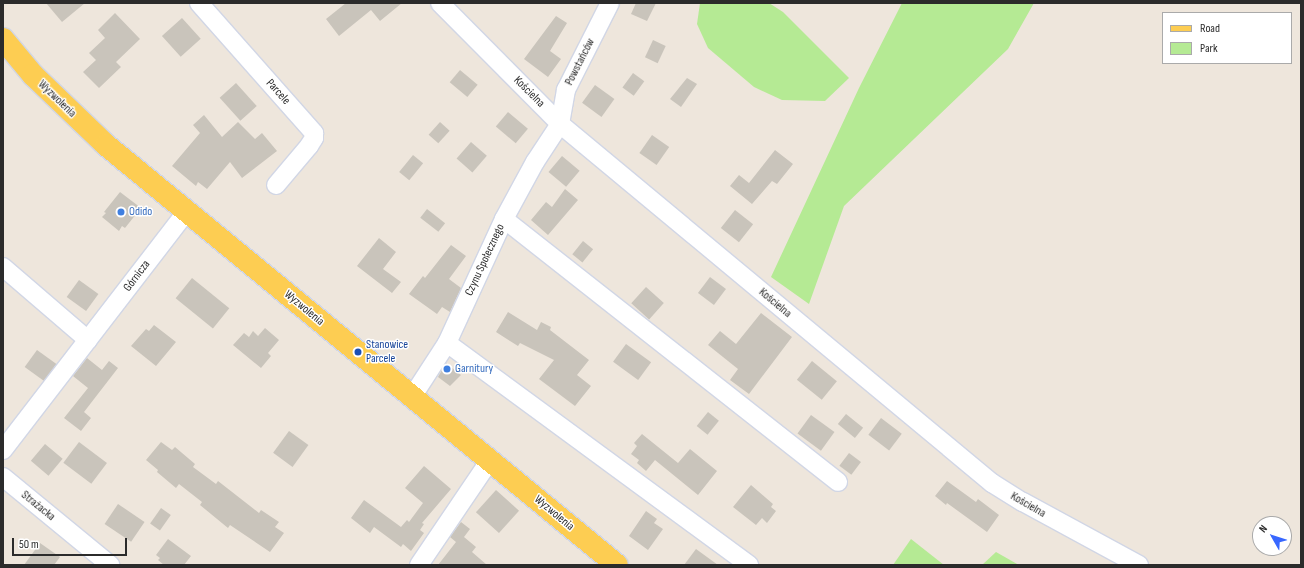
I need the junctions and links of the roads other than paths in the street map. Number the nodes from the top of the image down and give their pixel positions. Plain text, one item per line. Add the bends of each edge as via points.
1 (199, 3) edge
2 (440, 3) edge
3 (610, 3) edge
4 (3, 39) edge
5 (560, 124) junction
6 (276, 185) dead end
7 (186, 212) junction
8 (504, 219) junction
9 (3, 267) edge
10 (88, 340) junction
11 (448, 343) junction
12 (412, 397) junction
13 (3, 450) edge
14 (490, 460) junction
15 (3, 477) edge
16 (838, 482) dead end
17 (110, 565) edge
18 (419, 565) edge
19 (617, 565) edge
20 (749, 565) edge
21 (1139, 565) edge

1 - 6 street, Parcele via 314,133 309,146
2 - 5 street, Kościelna
3 - 5 street, Powstańców via 566,90
4 - 7 main road, Wyzwolenia via 63,106
5 - 8 street, Czynu Społecznego via 535,162
5 - 21 street, Kościelna via 992,483
7 - 10 street, Górnicza
7 - 12 main road, Wyzwolenia
8 - 11 street, Czynu Społecznego
8 - 16 street
9 - 10 street
10 - 13 street, Górnicza
11 - 12 street, Czynu Społecznego
11 - 20 street
12 - 14 main road, Wyzwolenia
14 - 18 street
14 - 19 main road, Wyzwolenia
15 - 17 street, Strażacka

